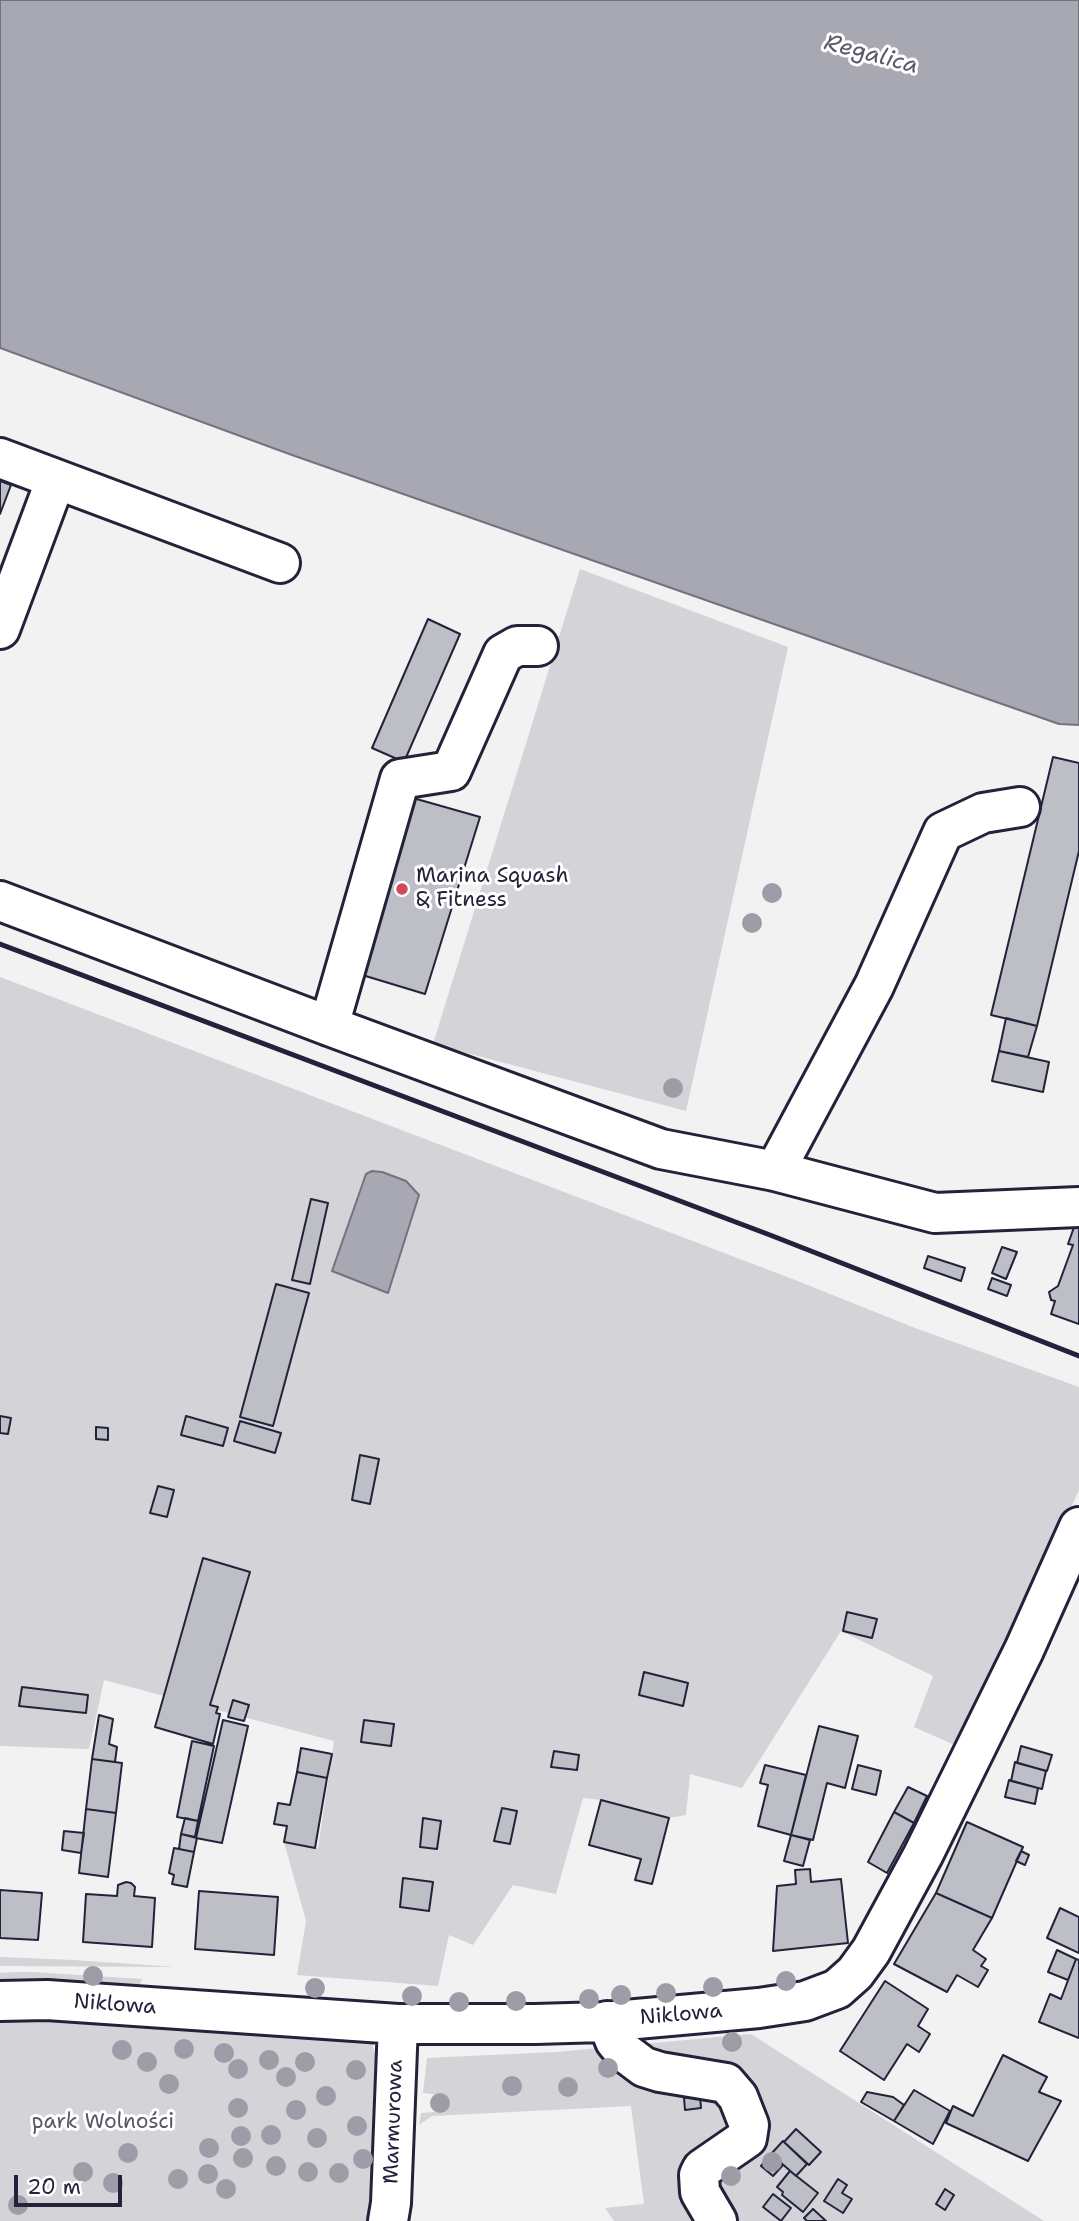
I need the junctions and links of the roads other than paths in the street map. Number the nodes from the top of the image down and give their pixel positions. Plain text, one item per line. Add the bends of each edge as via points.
1 (0, 458) edge
2 (56, 479) junction
3 (280, 563) dead end
4 (0, 629) edge
5 (538, 646) dead end
6 (1020, 807) dead end
7 (0, 901) edge
8 (329, 1026) junction
9 (775, 1171) junction
10 (1079, 1207) edge
11 (1079, 1527) edge
12 (0, 2001) edge
13 (607, 2021) junction
14 (398, 2024) junction
15 (388, 2221) edge
16 (717, 2221) edge

1 - 2 street
2 - 3 street
2 - 4 street
5 - 8 street via 517,646 503,654 452,771 400,779
6 - 9 street via 983,813 943,832 874,986
7 - 8 street
8 - 9 street via 661,1149
9 - 10 street via 934,1213
11 - 13 street, Niklowa via 945,1813 855,1973 838,1989 805,2001
12 - 14 street, Niklowa via 47,2000
13 - 14 street, Niklowa
13 - 16 street via 615,2041 644,2067 726,2083 738,2097 749,2125 747,2138 699,2175 700,2192
14 - 15 street, Marmurowa

